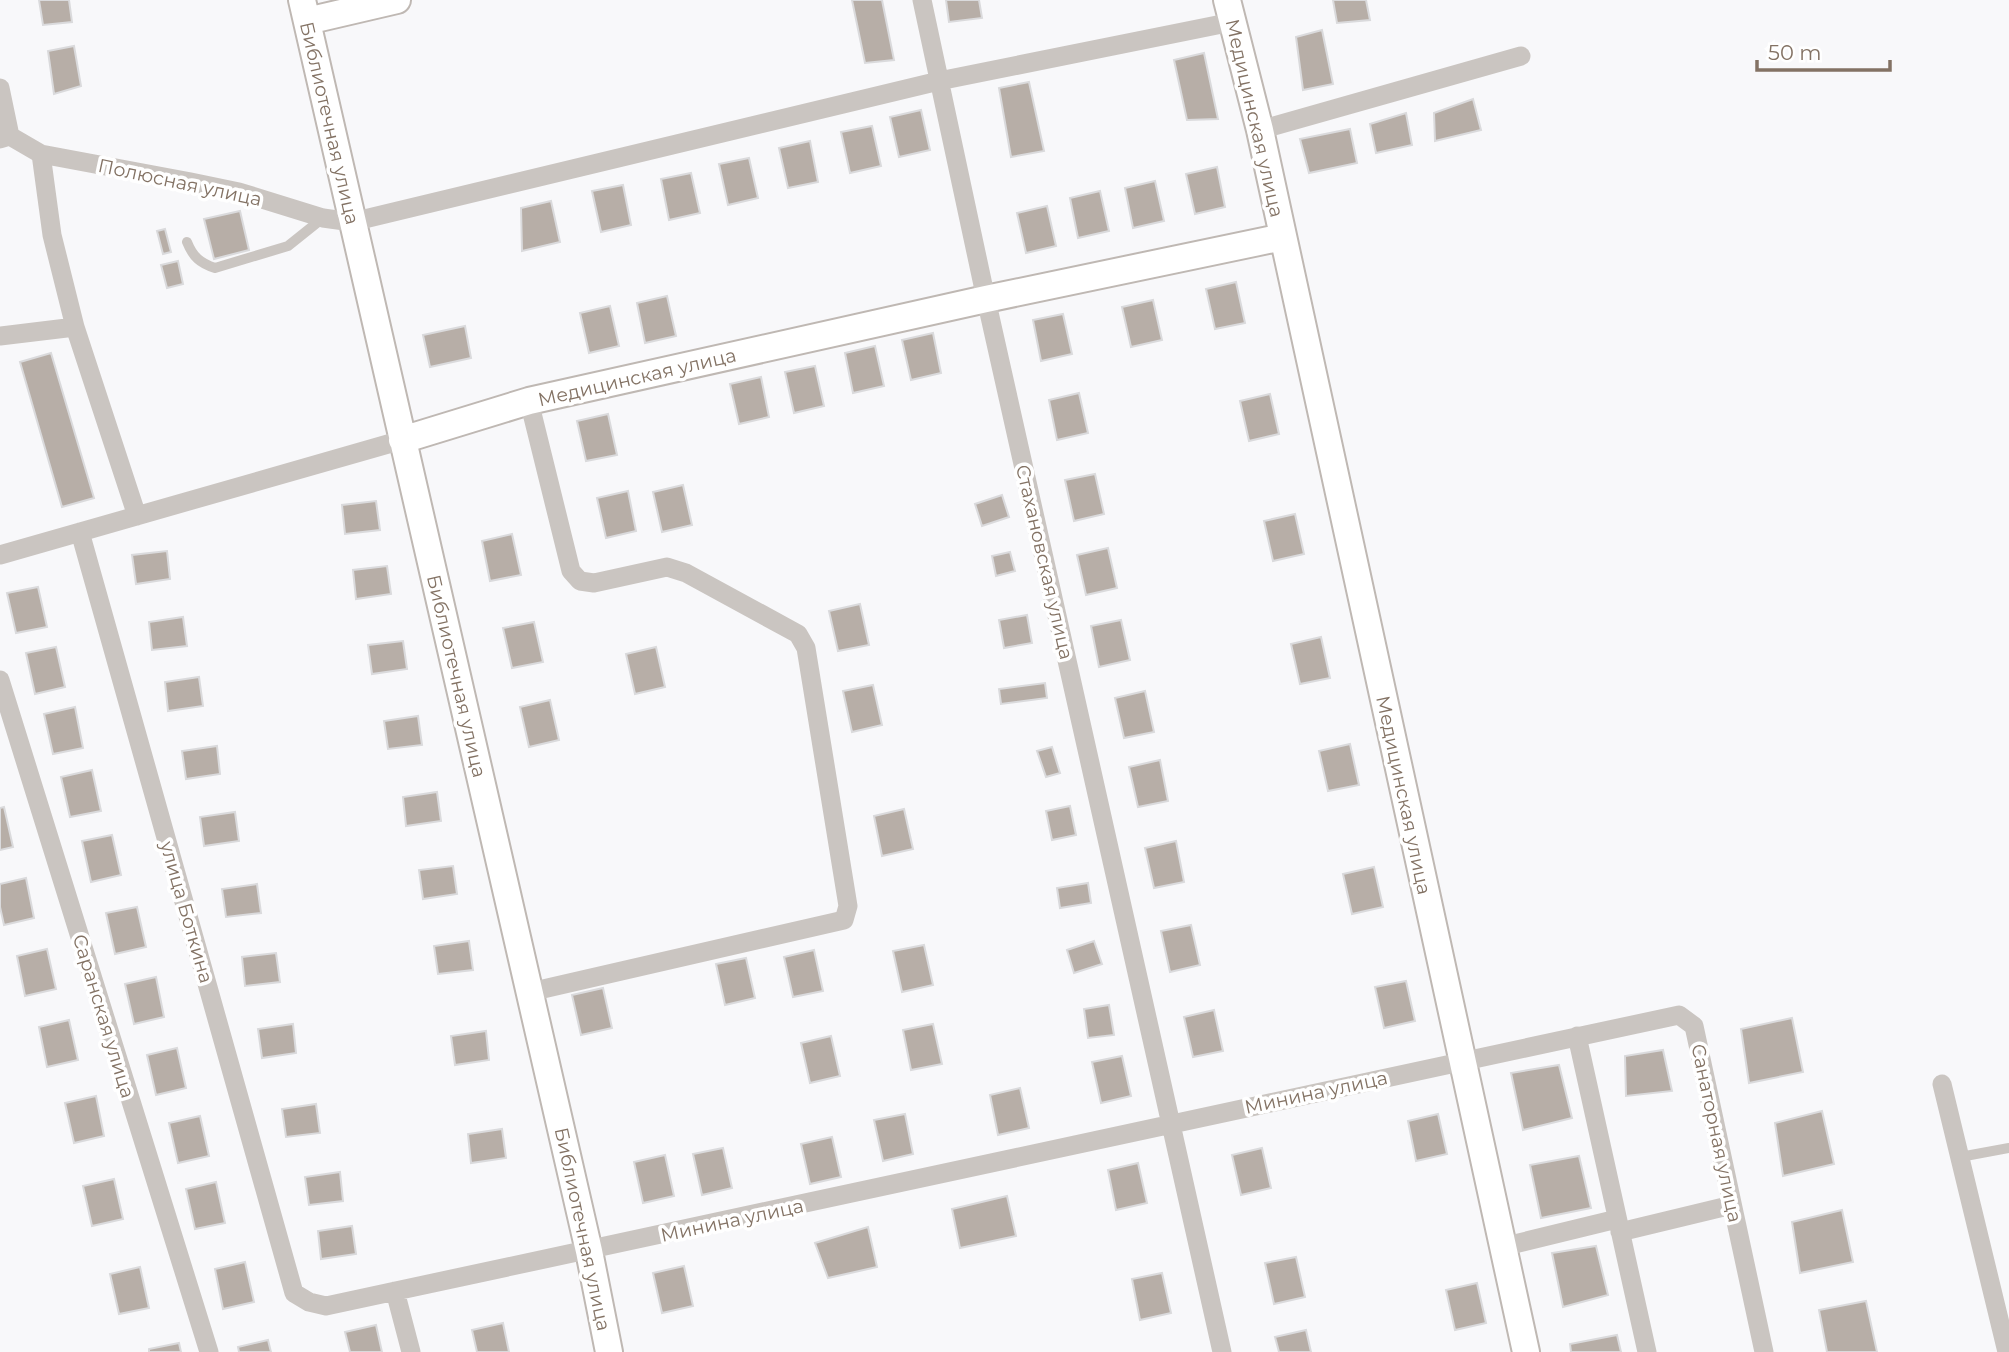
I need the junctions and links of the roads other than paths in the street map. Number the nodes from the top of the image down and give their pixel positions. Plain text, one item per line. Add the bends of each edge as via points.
1 (397, 0) edge
2 (922, 0) edge
3 (305, 10) edge
4 (1230, 11) edge
5 (1521, 55) dead end
6 (939, 81) junction
7 (0, 88) edge
8 (1260, 130) junction
9 (5, 137) edge
10 (41, 154) junction
11 (323, 218) junction
12 (352, 222) junction
13 (1283, 237) junction
14 (187, 242) dead end
15 (986, 299) junction
16 (75, 327) junction
17 (0, 336) edge
18 (529, 401) junction
19 (402, 440) junction
20 (138, 516) junction
21 (80, 532) junction
22 (0, 555) edge
23 (0, 680) edge
24 (530, 992) junction
25 (1577, 1036) junction
26 (1462, 1060) junction
27 (1942, 1084) dead end
28 (1171, 1123) junction
29 (2009, 1148) edge
30 (1960, 1157) junction
31 (1732, 1206) junction
32 (1619, 1225) junction
33 (1502, 1247) junction
34 (589, 1251) junction
35 (395, 1291) junction
36 (294, 1293) joint
37 (209, 1352) edge
38 (411, 1352) edge
39 (609, 1352) edge
40 (1222, 1352) edge
41 (1526, 1352) edge
42 (1647, 1352) edge
43 (1764, 1352) edge
44 (2007, 1352) edge

1 - 3 street
2 - 6 street, Стахановская улица
3 - 12 street, Библиотечная улица
4 - 6 street
4 - 8 street, Медицинская улица
5 - 8 street
6 - 12 street
6 - 15 street, Стахановская улица
7 - 9 street, Полюсная улица
8 - 13 street, Медицинская улица
9 - 10 street, Полюсная улица
10 - 11 street, Полюсная улица via 239,192
10 - 16 street via 52,235
11 - 12 street, Полюсная улица
11 - 14 lane via 288,246 215,268 192,255
12 - 19 street, Библиотечная улица
13 - 15 street, Медицинская улица
13 - 26 street, Медицинская улица
15 - 18 street, Медицинская улица
15 - 28 street, Стахановская улица
16 - 17 street
16 - 20 street
18 - 19 street, Медицинская улица
18 - 24 street via 571,571 580,581 594,583 667,567 798,634 806,648 848,906 844,920
19 - 20 street, Медицинская улица
19 - 24 street, Библиотечная улица
20 - 21 street, Медицинская улица
21 - 22 street, Медицинская улица
21 - 36 street, улица Боткина
23 - 37 street, Саранская улица
24 - 34 street, Библиотечная улица
25 - 26 street, Санаторная улица
25 - 31 street, Санаторная улица via 1679,1014 1694,1026
25 - 32 street
26 - 28 street, Минина улица
26 - 33 street, Медицинская улица
27 - 30 street
28 - 34 street, Минина улица
28 - 40 street
29 - 30 lane
30 - 44 street
31 - 32 street
31 - 43 street, Санаторная улица
32 - 33 street
32 - 42 street
33 - 41 street, Медицинская улица
34 - 35 street, Минина улица
34 - 39 street, Библиотечная улица
35 - 36 street, Минина улица via 326,1306
35 - 38 street

